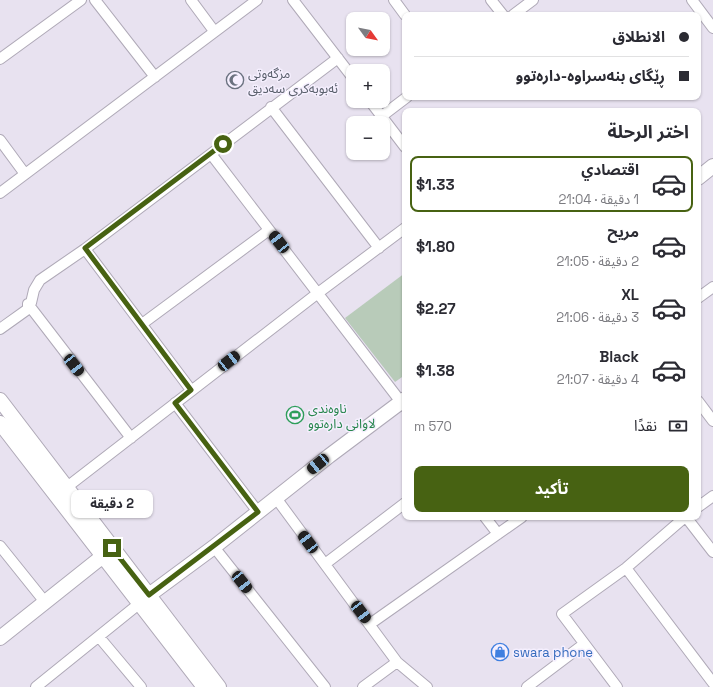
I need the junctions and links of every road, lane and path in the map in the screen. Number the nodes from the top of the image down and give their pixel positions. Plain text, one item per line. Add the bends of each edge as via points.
1 (81, 0) edge
2 (96, 0) edge
3 (191, 0) edge
4 (257, 0) edge
5 (294, 0) edge
6 (394, 0) edge
7 (492, 0) edge
8 (533, 0) edge
9 (692, 0) edge
10 (403, 12) edge
11 (501, 12) edge
12 (517, 12) edge
13 (713, 28) edge
14 (214, 32) junction
15 (338, 58) junction
16 (0, 59) edge
17 (346, 69) edge
18 (155, 77) junction
19 (403, 100) edge
20 (271, 107) junction
21 (376, 108) edge
22 (382, 116) joint
23 (390, 127) edge
24 (0, 140) edge
25 (402, 143) edge
26 (211, 154) junction
27 (713, 166) edge
28 (24, 174) junction
29 (701, 176) edge
30 (0, 193) edge
31 (269, 230) junction
32 (402, 230) edge
33 (85, 248) junction
34 (379, 248) junction
35 (712, 289) edge
36 (318, 293) junction
37 (701, 296) edge
38 (28, 304) junction
39 (142, 324) junction
40 (0, 330) edge
41 (191, 390) junction
42 (0, 400) edge
43 (402, 400) edge
44 (175, 403) junction
45 (402, 404) edge
46 (701, 405) edge
47 (713, 421) edge
48 (0, 423) edge
49 (130, 438) junction
50 (59, 485) junction
51 (713, 496) edge
52 (276, 498) junction
53 (402, 505) edge
54 (701, 505) edge
55 (258, 512) junction
56 (487, 520) edge
57 (518, 520) edge
58 (682, 520) edge
59 (687, 520) edge
60 (498, 534) junction
61 (0, 546) edge
62 (214, 547) junction
63 (713, 552) edge
64 (103, 556) junction
65 (324, 564) junction
66 (626, 568) junction
67 (145, 599) junction
68 (45, 602) junction
69 (370, 624) junction
70 (99, 637) junction
71 (0, 638) edge
72 (584, 644) junction
73 (397, 662) junction
74 (713, 683) edge
75 (36, 687) edge
76 (141, 687) edge
77 (204, 687) edge
78 (219, 687) edge
79 (325, 687) edge
80 (363, 687) edge
81 (427, 687) edge
82 (527, 687) edge
83 (617, 687) edge

1 - 16 street
2 - 18 street
3 - 14 street
4 - 14 street
5 - 15 street
6 - 10 street
7 - 11 street
8 - 12 street
9 - 13 street
14 - 18 street
15 - 17 street
15 - 20 street
18 - 28 street
19 - 22 street
20 - 26 street
20 - 34 street
21 - 22 street
23 - 25 street
24 - 28 street
26 - 31 street
26 - 33 street
27 - 29 street
28 - 30 street
31 - 36 street
31 - 39 street
32 - 34 street
33 - 38 street via 44,276 36,285 32,303
33 - 39 street
34 - 36 street
35 - 37 street
36 - 41 street
36 - 43 street
38 - 40 street via 28,309
38 - 49 street
39 - 41 street
41 - 44 street
42 - 50 street
44 - 49 street
44 - 55 street
45 - 52 street via 329,456
46 - 47 street
48 - 50 street
49 - 50 street
50 - 64 street
50 - 67 street
51 - 54 street
52 - 55 street
52 - 65 street
53 - 65 street
55 - 62 street
56 - 60 street
57 - 60 street
58 - 66 street
59 - 63 street
60 - 69 street
61 - 68 street
62 - 67 street
62 - 79 street
64 - 67 street
64 - 68 street
65 - 69 street
66 - 72 street via 562,614
66 - 74 street
67 - 70 street
67 - 77 street
67 - 78 street
68 - 71 street
69 - 73 street
70 - 75 street
70 - 76 street
72 - 82 street
72 - 83 street
73 - 80 street
73 - 81 street

